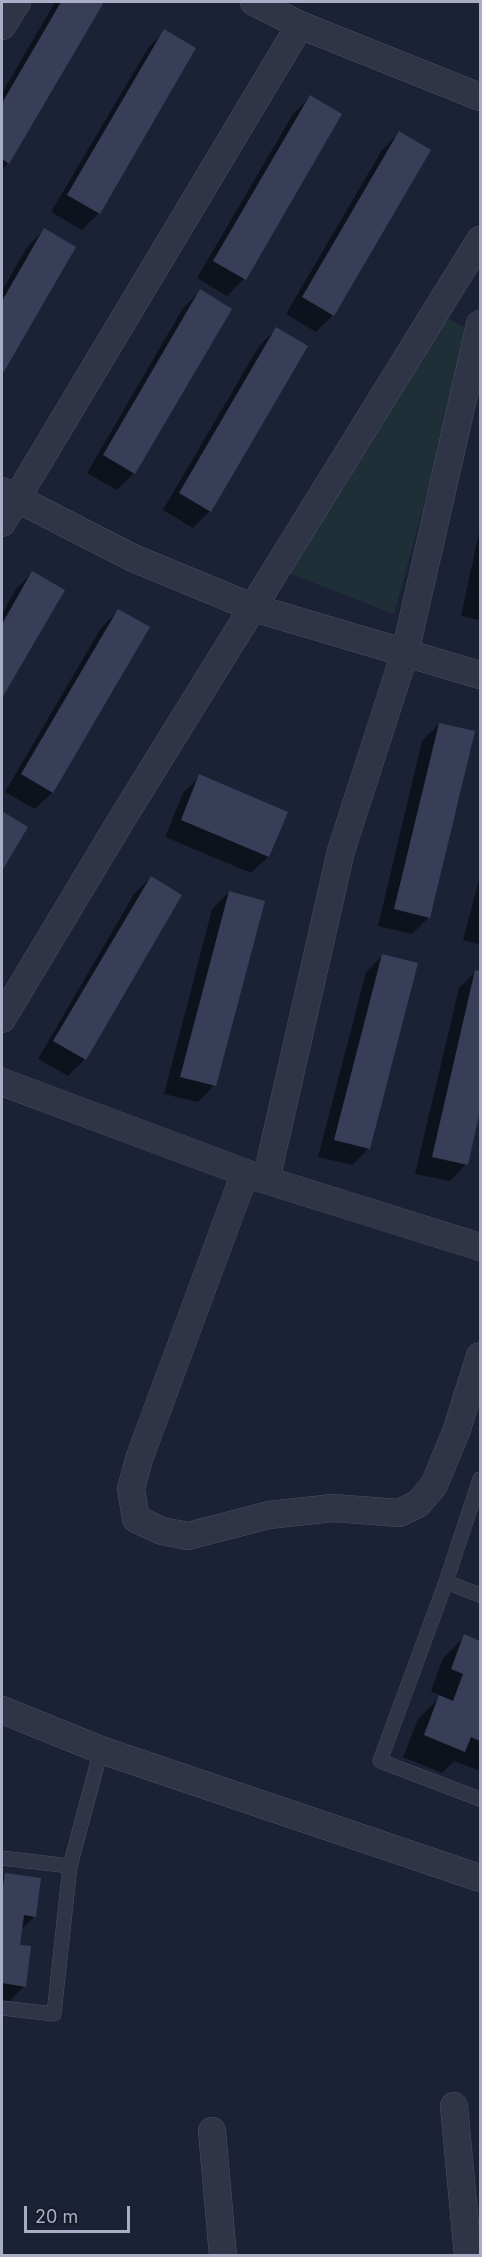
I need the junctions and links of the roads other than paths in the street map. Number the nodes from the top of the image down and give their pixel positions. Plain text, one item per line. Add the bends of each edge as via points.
1 (17, 2) edge
2 (257, 2) edge
3 (300, 25) junction
4 (2, 26) edge
5 (480, 97) edge
6 (480, 240) edge
7 (480, 324) edge
8 (9, 494) edge
9 (2, 523) edge
10 (254, 608) junction
11 (405, 653) junction
12 (480, 675) edge
13 (2, 1019) edge
14 (2, 1082) edge
15 (255, 1177) junction
16 (480, 1246) edge
17 (480, 1356) edge
18 (480, 1479) edge
19 (478, 1495) edge
20 (446, 1582) junction
21 (480, 1595) edge
22 (2, 1710) edge
23 (101, 1750) junction
24 (480, 1799) edge
25 (2, 1858) edge
26 (70, 1866) junction
27 (480, 1878) edge
28 (2, 2008) edge
29 (454, 2106) dead end
30 (212, 2131) dead end
31 (223, 2256) edge
32 (468, 2256) edge

1 - 4 street
2 - 3 street
3 - 5 street
3 - 8 street
6 - 10 street
7 - 11 street
8 - 9 street
8 - 10 street via 133,558
10 - 11 street
10 - 13 street
11 - 12 street
11 - 15 street via 341,851
14 - 15 street
15 - 16 street
15 - 17 street via 139,1459 131,1488 136,1518 162,1531 188,1536 269,1515 333,1508 399,1513 418,1504 434,1485
18 - 19 lane
19 - 20 lane
20 - 21 lane
20 - 24 lane via 380,1761
22 - 23 street
23 - 26 lane
23 - 27 street
25 - 26 lane
26 - 28 lane via 54,2014
29 - 32 street
30 - 31 street

